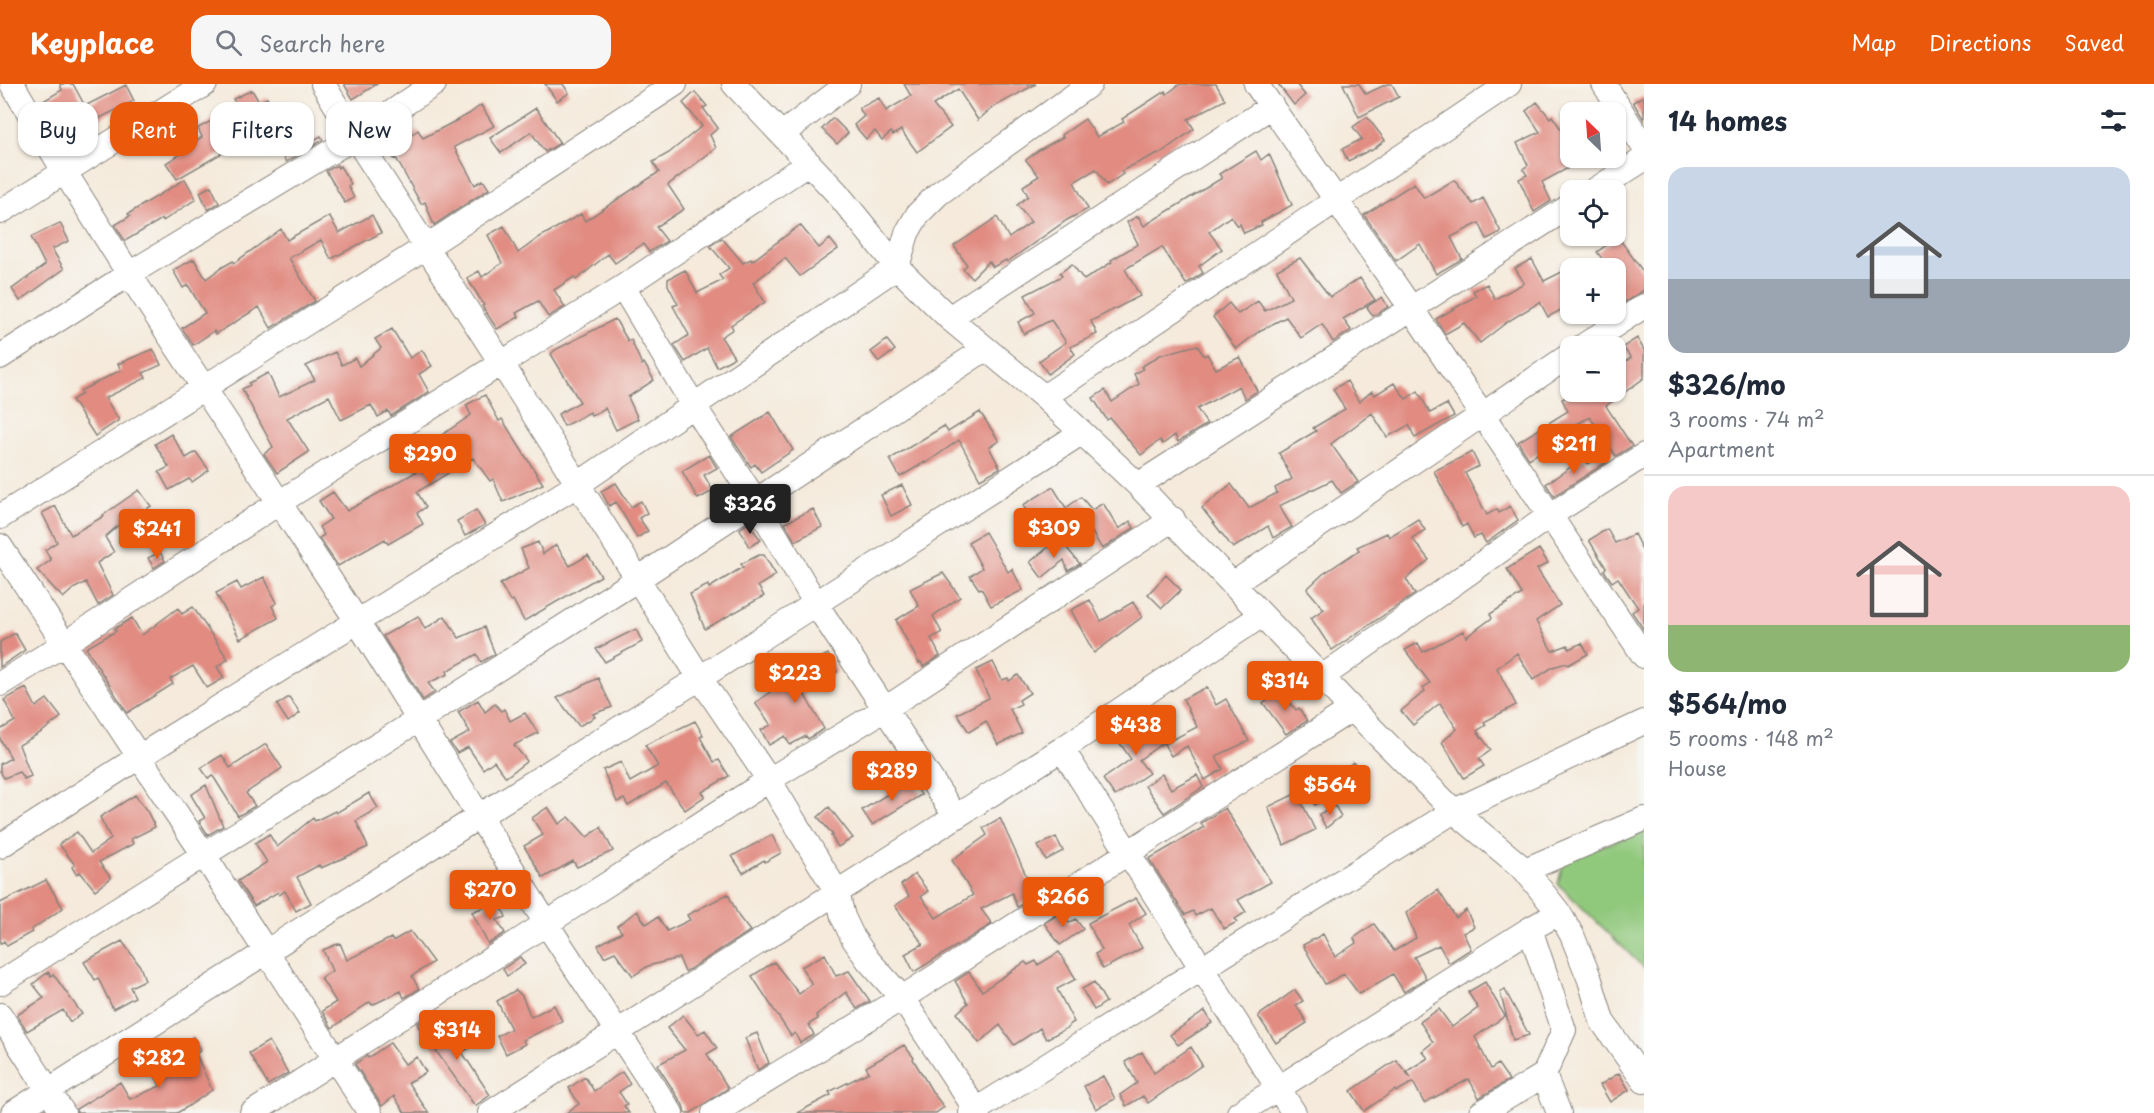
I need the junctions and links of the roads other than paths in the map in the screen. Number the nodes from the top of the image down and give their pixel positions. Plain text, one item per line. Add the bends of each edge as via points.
1 (12, 84) edge
2 (206, 84) edge
3 (323, 84) edge
4 (434, 84) edge
5 (675, 84) edge
6 (734, 84) edge
7 (848, 84) edge
8 (1256, 84) edge
9 (1509, 84) edge
10 (1604, 84) edge
11 (1079, 87) edge
12 (334, 102) edge
13 (407, 102) edge
14 (1272, 106) junction
15 (782, 134) junction
16 (1644, 147) edge
17 (326, 155) edge
18 (367, 156) edge
19 (1644, 159) edge
20 (809, 163) junction
21 (64, 171) junction
22 (1611, 180) edge
23 (1336, 199) junction
24 (0, 212) edge
25 (1560, 212) edge
26 (426, 247) junction
27 (897, 267) junction
28 (129, 274) junction
29 (623, 287) junction
30 (1644, 306) edge
31 (1411, 308) junction
32 (949, 318) junction
33 (1598, 336) edge
34 (985, 349) junction
35 (0, 357) edge
36 (1560, 362) edge
37 (502, 364) junction
38 (203, 388) junction
39 (1044, 397) junction
40 (694, 406) junction
41 (1482, 414) junction
42 (1081, 433) junction
43 (1644, 455) edge
44 (577, 485) junction
45 (1138, 485) junction
46 (755, 500) junction
47 (279, 502) junction
48 (1549, 516) junction
49 (0, 517) edge
50 (1173, 519) junction
51 (0, 546) edge
52 (638, 579) junction
53 (1233, 584) junction
54 (816, 604) junction
55 (1262, 615) junction
56 (357, 621) junction
57 (64, 644) junction
58 (1644, 656) edge
59 (1322, 677) junction
60 (700, 678) junction
61 (0, 684) edge
62 (885, 709) junction
63 (1352, 709) junction
64 (418, 720) junction
65 (1644, 722) edge
66 (1062, 749) junction
67 (139, 757) junction
68 (769, 780) junction
69 (1454, 811) junction
70 (955, 816) junction
71 (478, 817) junction
72 (1644, 819) edge
73 (0, 846) edge
74 (1129, 852) junction
75 (204, 855) junction
76 (1525, 870) junction
77 (837, 892) junction
78 (1559, 913) junction
79 (546, 923) junction
80 (1530, 929) junction
81 (266, 953) junction
82 (1202, 968) junction
83 (0, 983) edge
84 (902, 998) junction
85 (0, 1016) edge
86 (617, 1031) junction
87 (335, 1060) junction
88 (1544, 1075) junction
89 (1644, 1081) edge
90 (1279, 1088) junction
91 (48, 1091) junction
92 (975, 1112) edge
93 (13, 1113) edge
94 (63, 1113) edge
95 (252, 1113) edge
96 (370, 1113) edge
97 (490, 1113) edge
98 (671, 1113) edge
99 (714, 1113) edge
100 (1239, 1113) edge
101 (1294, 1113) edge
102 (1480, 1113) edge
103 (1559, 1113) edge

1 - 21 street
2 - 21 street
3 - 12 street
4 - 13 street
5 - 26 street
6 - 15 street
7 - 15 street
8 - 14 street
9 - 23 street
10 - 16 street
11 - 27 street via 938,194 918,214 907,233
14 - 23 street
14 - 32 street
15 - 20 street
17 - 28 street
18 - 26 street
19 - 22 street
20 - 27 street
20 - 29 street
21 - 24 street
21 - 28 street
23 - 31 street
23 - 39 street
25 - 31 street
26 - 37 street
26 - 38 street
27 - 32 street
27 - 40 street
28 - 35 street
28 - 38 street
29 - 37 street
29 - 40 street
30 - 33 street
31 - 41 street
31 - 45 street
32 - 34 street
34 - 39 street
34 - 46 street
36 - 41 street
37 - 44 street
37 - 47 street
38 - 47 street
38 - 49 street
39 - 42 street
40 - 44 street
40 - 46 street
41 - 48 street
41 - 53 street
42 - 45 street
42 - 54 street
43 - 48 street
44 - 52 street
44 - 56 street
45 - 50 street
46 - 52 street
46 - 54 street
47 - 56 street
47 - 57 street
48 - 58 street
48 - 59 street
50 - 53 street
50 - 62 street
51 - 57 street
52 - 60 street
52 - 64 street
53 - 55 street
54 - 60 street
54 - 62 street
55 - 59 street
55 - 66 street
56 - 64 street
56 - 67 street
57 - 61 street
57 - 67 street
59 - 63 street
60 - 68 street
60 - 71 street
62 - 68 street
62 - 70 street
63 - 69 street
63 - 74 street
64 - 71 street
64 - 75 street
65 - 69 street
66 - 70 street
66 - 74 street
67 - 73 street
67 - 75 street
68 - 77 street
68 - 79 street
69 - 76 street
69 - 82 street
70 - 77 street
71 - 79 street
71 - 81 street
72 - 76 street
74 - 82 street
74 - 84 street
75 - 81 street
75 - 83 street
76 - 78 street
77 - 84 street via 853,938 867,960
77 - 86 street
78 - 80 street
78 - 89 street via 1587,971 1602,1020
79 - 86 street
79 - 87 street
80 - 88 street via 1564,1030
80 - 90 street
81 - 87 street
81 - 91 street
82 - 90 street
82 - 92 street
84 - 92 street
84 - 99 street
85 - 91 street
86 - 97 street
86 - 98 street
87 - 95 street
87 - 96 street
88 - 102 street
88 - 103 street
90 - 100 street
90 - 101 street
91 - 93 street
91 - 94 street

